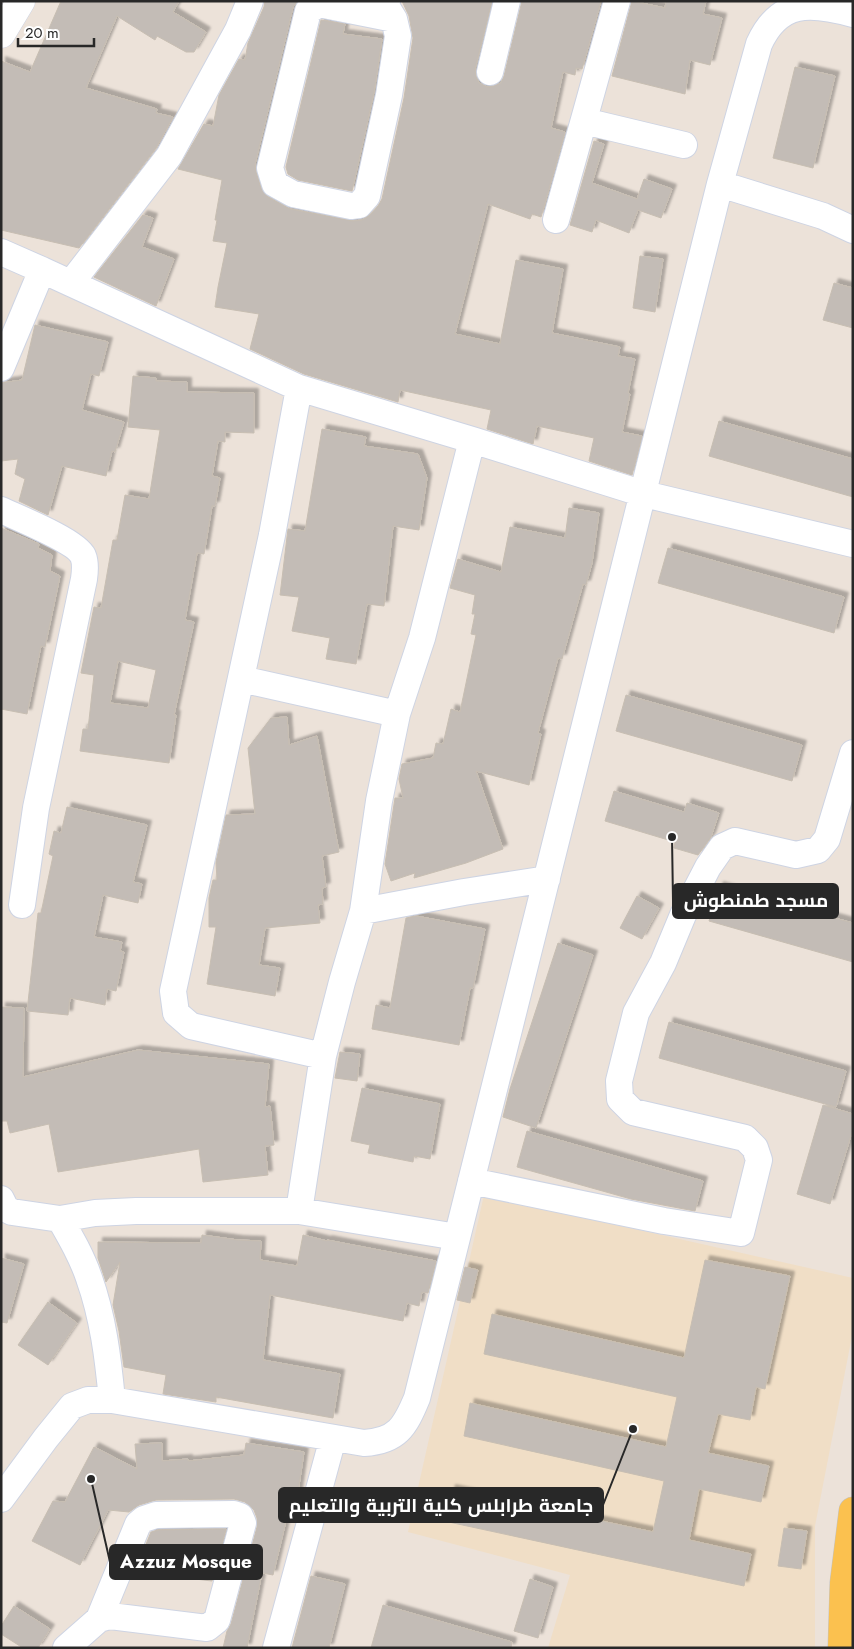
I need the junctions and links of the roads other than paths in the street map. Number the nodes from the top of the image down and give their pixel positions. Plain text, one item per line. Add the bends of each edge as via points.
1 (21, 1) edge
2 (250, 1) edge
3 (507, 1) edge
4 (617, 1) edge
5 (780, 7) edge
6 (390, 10) edge
7 (853, 14) edge
8 (1, 34) edge
9 (490, 72) dead end
10 (584, 121) junction
11 (684, 145) dead end
12 (720, 184) junction
13 (556, 220) dead end
14 (853, 230) edge
15 (1, 252) edge
16 (42, 270) junction
17 (71, 283) junction
18 (1, 368) edge
19 (299, 388) junction
20 (472, 440) junction
21 (644, 494) junction
22 (1, 510) edge
23 (853, 544) edge
24 (241, 679) junction
25 (398, 714) junction
26 (853, 753) edge
27 (547, 879) junction
28 (22, 905) dead end
29 (363, 911) junction
30 (324, 1056) junction
31 (471, 1181) junction
32 (1, 1199) edge
33 (299, 1211) junction
34 (60, 1219) junction
35 (456, 1237) junction
36 (112, 1400) junction
37 (333, 1438) junction
38 (1, 1500) edge
39 (853, 1511) edge
40 (99, 1619) junction
41 (66, 1648) edge
42 (276, 1648) edge
43 (842, 1648) edge

1 - 8 street
2 - 17 street via 238,30 169,156
3 - 9 street
4 - 10 street
5 - 7 street via 813,4
5 - 12 street via 759,44
6 - 6 street via 398,36 367,196 359,205 350,206 293,194 275,184 270,168 308,12 319,4
10 - 11 street
10 - 13 street
12 - 14 street via 824,216
12 - 21 street
15 - 16 street
16 - 17 street
16 - 18 street
17 - 19 street
19 - 20 street
19 - 24 street
20 - 21 street
20 - 25 street via 422,638
21 - 23 street
21 - 27 street
22 - 28 street via 68,542 83,556 85,566 36,808
24 - 25 street
24 - 30 street via 172,992 176,1012 190,1026
25 - 29 street via 379,801
26 - 31 street via 827,839 818,850 796,856 735,840 722,847 708,867 636,1013 619,1081 620,1098 633,1112 745,1138 755,1148 759,1160 741,1233 664,1221
27 - 29 street
27 - 31 street
29 - 30 street
30 - 33 street
31 - 35 street
32 - 34 street via 6,1209 12,1212
33 - 34 street via 136,1211
33 - 35 street
34 - 36 street via 89,1277 106,1342
35 - 37 street via 417,1398 409,1418 398,1431 378,1442
36 - 37 street
36 - 38 street via 88,1400 72,1406
37 - 42 street
39 - 43 main road via 844,1583
40 - 40 street via 110,1616 207,1628 213,1625 243,1523 240,1516 156,1515 144,1519 138,1524
40 - 41 street

